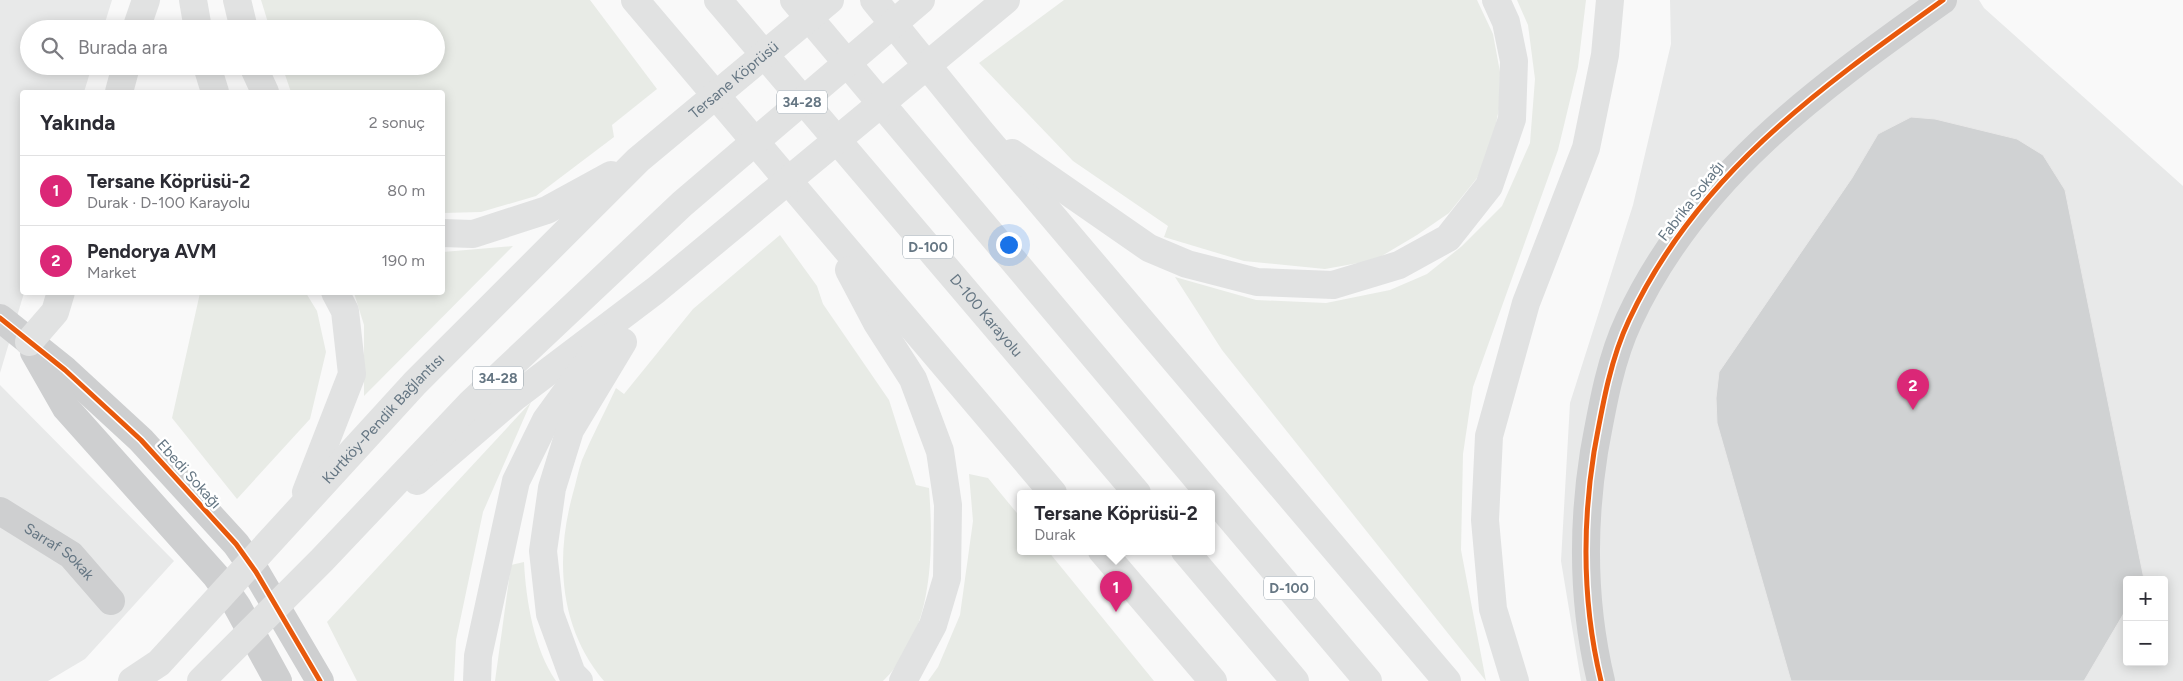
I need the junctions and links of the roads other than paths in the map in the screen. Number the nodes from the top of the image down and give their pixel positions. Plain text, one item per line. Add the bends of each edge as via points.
1 (146, 0) edge
2 (192, 0) edge
3 (236, 0) edge
4 (635, 0) edge
5 (718, 0) edge
6 (794, 0) edge
7 (830, 0) edge
8 (874, 0) edge
9 (921, 0) edge
10 (1006, 0) edge
11 (1496, 0) edge
12 (1610, 0) edge
13 (1942, 0) edge
14 (139, 20) edge
15 (196, 20) edge
16 (242, 20) edge
17 (124, 75) edge
18 (210, 75) edge
19 (257, 75) edge
20 (120, 90) edge
21 (214, 90) edge
22 (264, 90) edge
23 (982, 132) junction
24 (638, 160) junction
25 (828, 229) junction
26 (445, 233) edge
27 (656, 290) junction
28 (60, 295) edge
29 (337, 295) edge
30 (0, 318) edge
31 (29, 342) junction
32 (1050, 490) edge
33 (1134, 490) edge
34 (1207, 490) edge
35 (1215, 500) edge
36 (298, 509) junction
37 (0, 511) edge
38 (1105, 555) edge
39 (1188, 555) edge
40 (322, 560) junction
41 (111, 601) dead end
42 (132, 681) edge
43 (201, 681) edge
44 (278, 681) edge
45 (320, 681) edge
46 (477, 681) edge
47 (579, 681) edge
48 (903, 681) edge
49 (1213, 681) edge
50 (1296, 681) edge
51 (1368, 681) edge
52 (1447, 681) edge
53 (1515, 681) edge
54 (1600, 681) edge

1 - 14 highway
2 - 15 highway
3 - 16 highway
4 - 25 highway
5 - 33 highway, D-100 Karayolu / D-100
6 - 34 highway, D-100
7 - 24 highway, Tersane Köprüsü
8 - 23 highway
9 - 40 highway, 34-28 via 682,204 471,403
10 - 27 highway
11 - 23 highway via 1506,22 1514,61 1512,119 1489,186 1448,238 1399,266 1332,285 1257,282 1186,264 1149,248
12 - 53 highway via 1605,55 1586,148 1526,303 1489,436 1484,520 1492,609
13 - 54 street, Fabrika Sokağı via 1838,77 1735,166 1698,207 1669,248 1628,322 1603,404 1588,488 1586,570
17 - 20 highway
18 - 21 highway
19 - 22 highway
23 - 52 highway
24 - 26 highway via 547,210 473,234
24 - 36 highway, Kurtköy-Pendik Bağlantısı via 415,383
25 - 32 highway
25 - 48 highway via 876,323 913,379 940,452 948,505 947,578 933,625
27 - 40 highway via 516,396
27 - 46 highway via 594,354 551,413 516,482 478,656
27 - 47 highway via 570,430 552,488 543,551 550,614 572,674
28 - 31 highway via 55,312
29 - 36 highway via 345,311 352,374
30 - 31 street, Ebedi Sokağı
31 - 44 street via 66,408 216,576 237,606
31 - 45 street, Ebedi Sokağı via 65,370 141,440 236,544
35 - 51 highway, D-100
36 - 42 highway, Kurtköy-Pendik Bağlantısı via 159,663
37 - 41 street, Sarraf Sokak via 71,555
38 - 49 highway
39 - 50 highway
40 - 43 highway, 34-28

